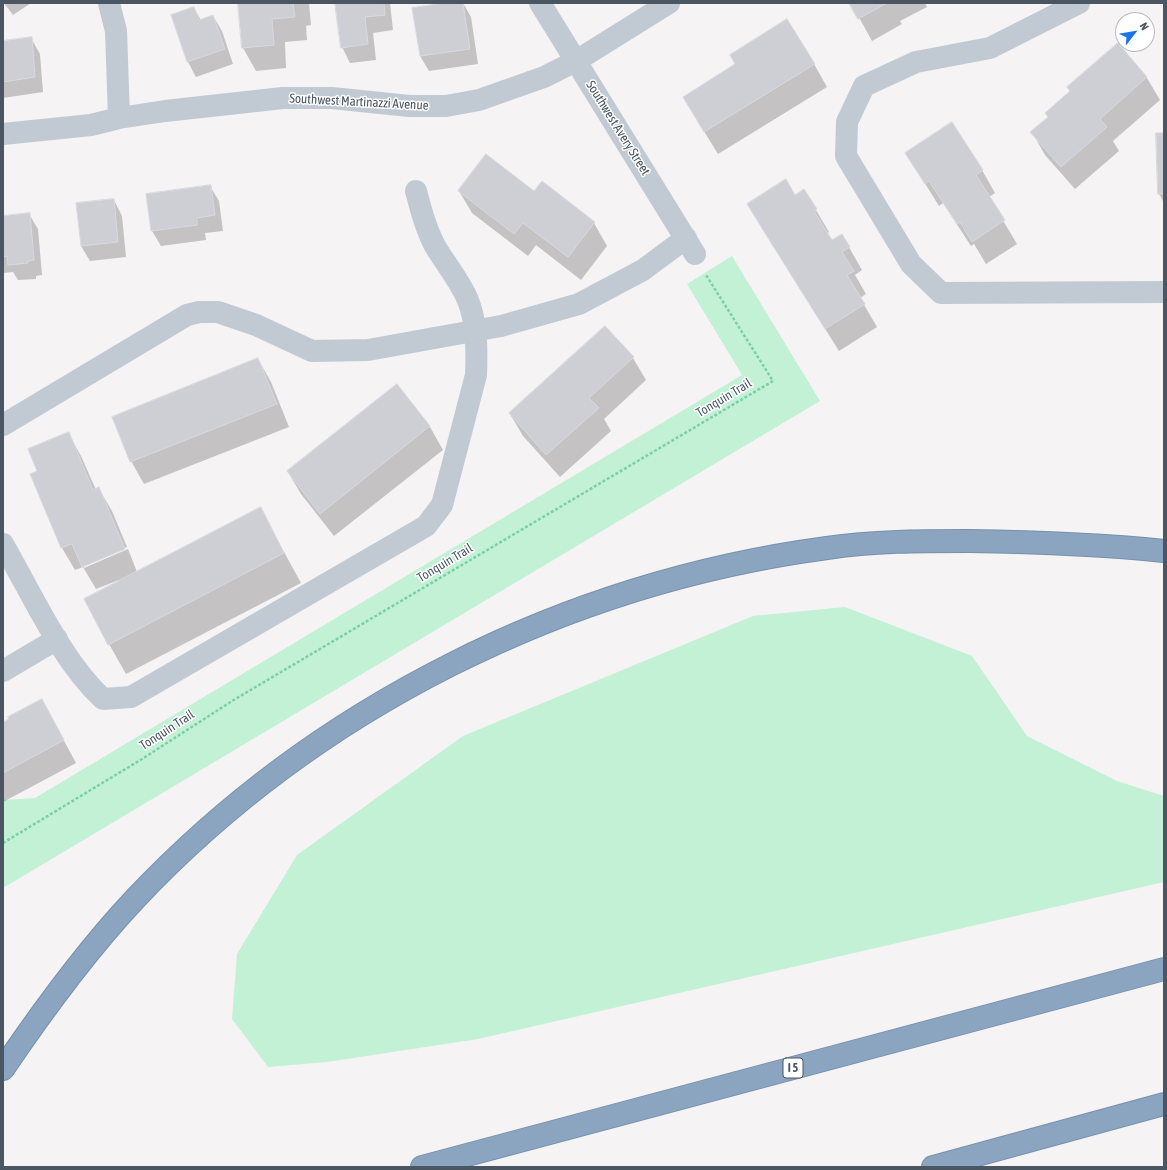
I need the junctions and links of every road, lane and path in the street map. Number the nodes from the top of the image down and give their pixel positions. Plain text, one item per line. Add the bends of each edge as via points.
1 (109, 3) edge
2 (540, 3) edge
3 (669, 3) edge
4 (1079, 3) edge
5 (576, 61) junction
6 (119, 118) junction
7 (3, 134) edge
8 (416, 191) dead end
9 (691, 246) junction
10 (1164, 292) edge
11 (475, 331) junction
12 (3, 425) edge
13 (3, 544) edge
14 (1164, 551) edge
15 (57, 639) junction
16 (3, 671) edge
17 (3, 843) edge
18 (1164, 969) edge
19 (3, 1070) edge
20 (1164, 1104) edge
21 (422, 1167) edge
22 (933, 1167) edge

1 - 6 street via 116,31
2 - 5 street, Southwest Avery Street
3 - 5 street, Southwest Martinazzi Avenue
4 - 10 street via 990,48 916,62 864,86 847,122 846,156 911,264 941,293
5 - 6 street, Southwest Martinazzi Avenue via 508,91 446,106 408,106 332,98 283,98
5 - 9 street, Southwest Avery Street
6 - 7 street, Southwest Martinazzi Avenue via 91,125
8 - 11 street via 426,226 435,245 468,299
9 - 11 street via 579,304
9 - 17 path, Tonquin Trail via 773,381 305,660 238,697 142,759
11 - 12 street via 368,350 312,351 256,325 218,312 199,312 188,316
11 - 15 street via 476,375 442,505 426,526 132,697 103,699 86,683
13 - 15 street
14 - 19 highway via 1010,542 915,541 828,548 735,564 666,581 577,609 496,642 409,686 332,732 262,784 198,837 135,899 77,967 37,1019
15 - 16 street
18 - 21 highway, I 5
20 - 22 highway

